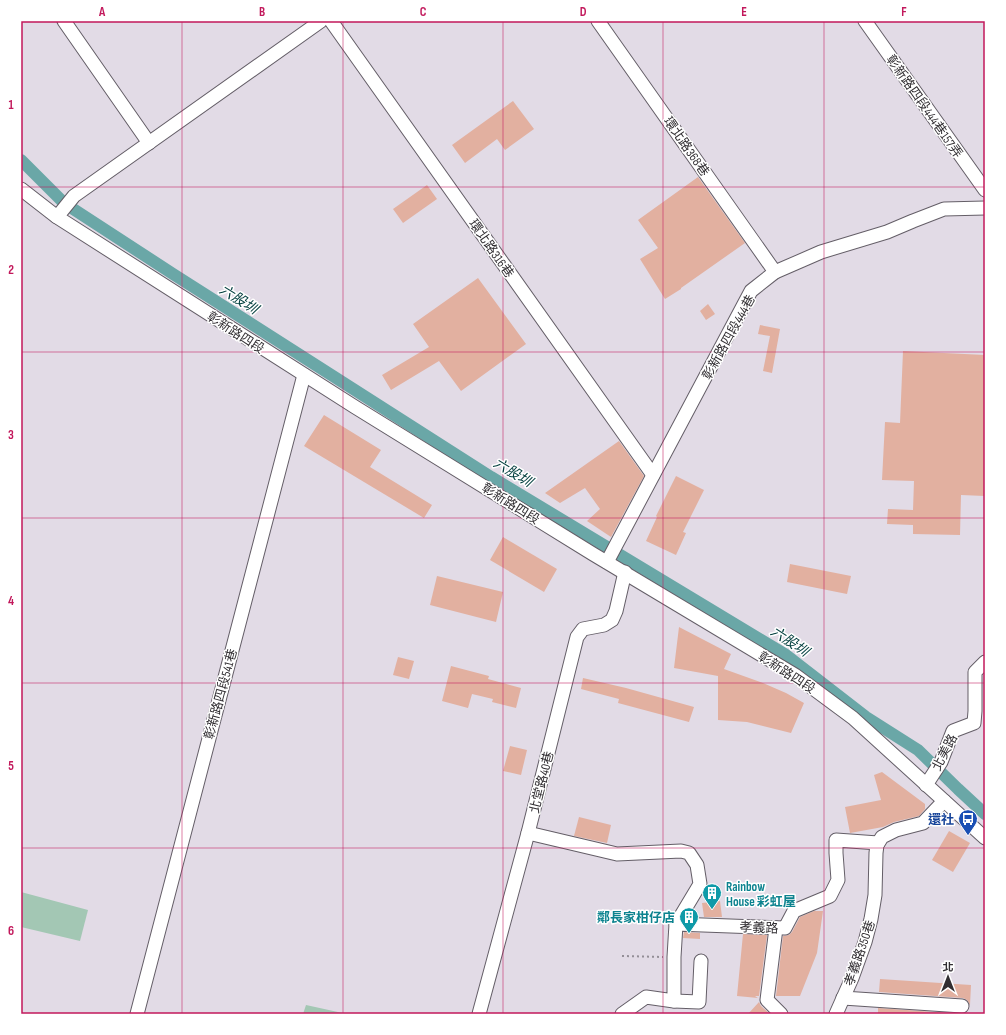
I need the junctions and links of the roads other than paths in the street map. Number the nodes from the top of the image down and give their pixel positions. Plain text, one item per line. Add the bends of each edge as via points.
1 (64, 21) edge
2 (322, 21) edge
3 (331, 21) edge
4 (598, 21) edge
5 (865, 21) edge
6 (149, 143) junction
7 (21, 189) edge
8 (985, 190) edge
9 (985, 208) edge
10 (57, 217) junction
11 (775, 272) junction
12 (304, 375) junction
13 (653, 475) junction
14 (608, 562) junction
15 (625, 572) junction
16 (985, 662) edge
17 (927, 785) junction
18 (944, 801) junction
19 (528, 833) junction
20 (985, 838) edge
21 (878, 843) junction
22 (676, 924) junction
23 (776, 928) junction
24 (701, 961) dead end
25 (843, 998) junction
26 (674, 1002) junction
27 (962, 1006) dead end
28 (137, 1014) edge
29 (479, 1014) edge
30 (622, 1014) edge
31 (780, 1014) edge
32 (836, 1014) edge

1 - 6 street
2 - 6 street
3 - 13 street, 環北路316巷
4 - 11 street, 環北路368巷
5 - 8 street, 彰新路四段444巷157弄
6 - 10 street via 70,201
7 - 10 street, 彰新路四段
9 - 11 street, 彰新路四段444巷 via 944,209 888,232 820,252
10 - 12 street, 彰新路四段
11 - 13 street, 彰新路四段444巷 via 752,291
12 - 14 street, 彰新路四段
12 - 28 street, 彰新路四段541巷
13 - 14 street, 彰新路四段444巷
14 - 15 street, 彰新路四段
15 - 17 street, 彰新路四段 via 795,675 853,718
15 - 19 street, 北堂路40巷 via 612,620 604,625 583,629 577,637
16 - 17 street, 北美路 via 975,672 974,723 953,731 941,762
17 - 18 street, 彰新路四段
18 - 20 street, 彰新路四段
18 - 21 street via 923,823 896,830 882,837
19 - 22 street via 617,854 680,851 689,853 697,865 700,884
19 - 29 street, 北堂路40巷
21 - 23 street, 孝義路 via 836,840 838,880 830,896 794,911 785,928
21 - 25 street, 孝義路350巷 via 871,919 865,942
22 - 23 street, 孝義路
22 - 26 street
23 - 31 street via 767,1000
24 - 26 street via 699,1002
25 - 27 street
25 - 32 street, 孝義路350巷
26 - 30 street via 646,997

